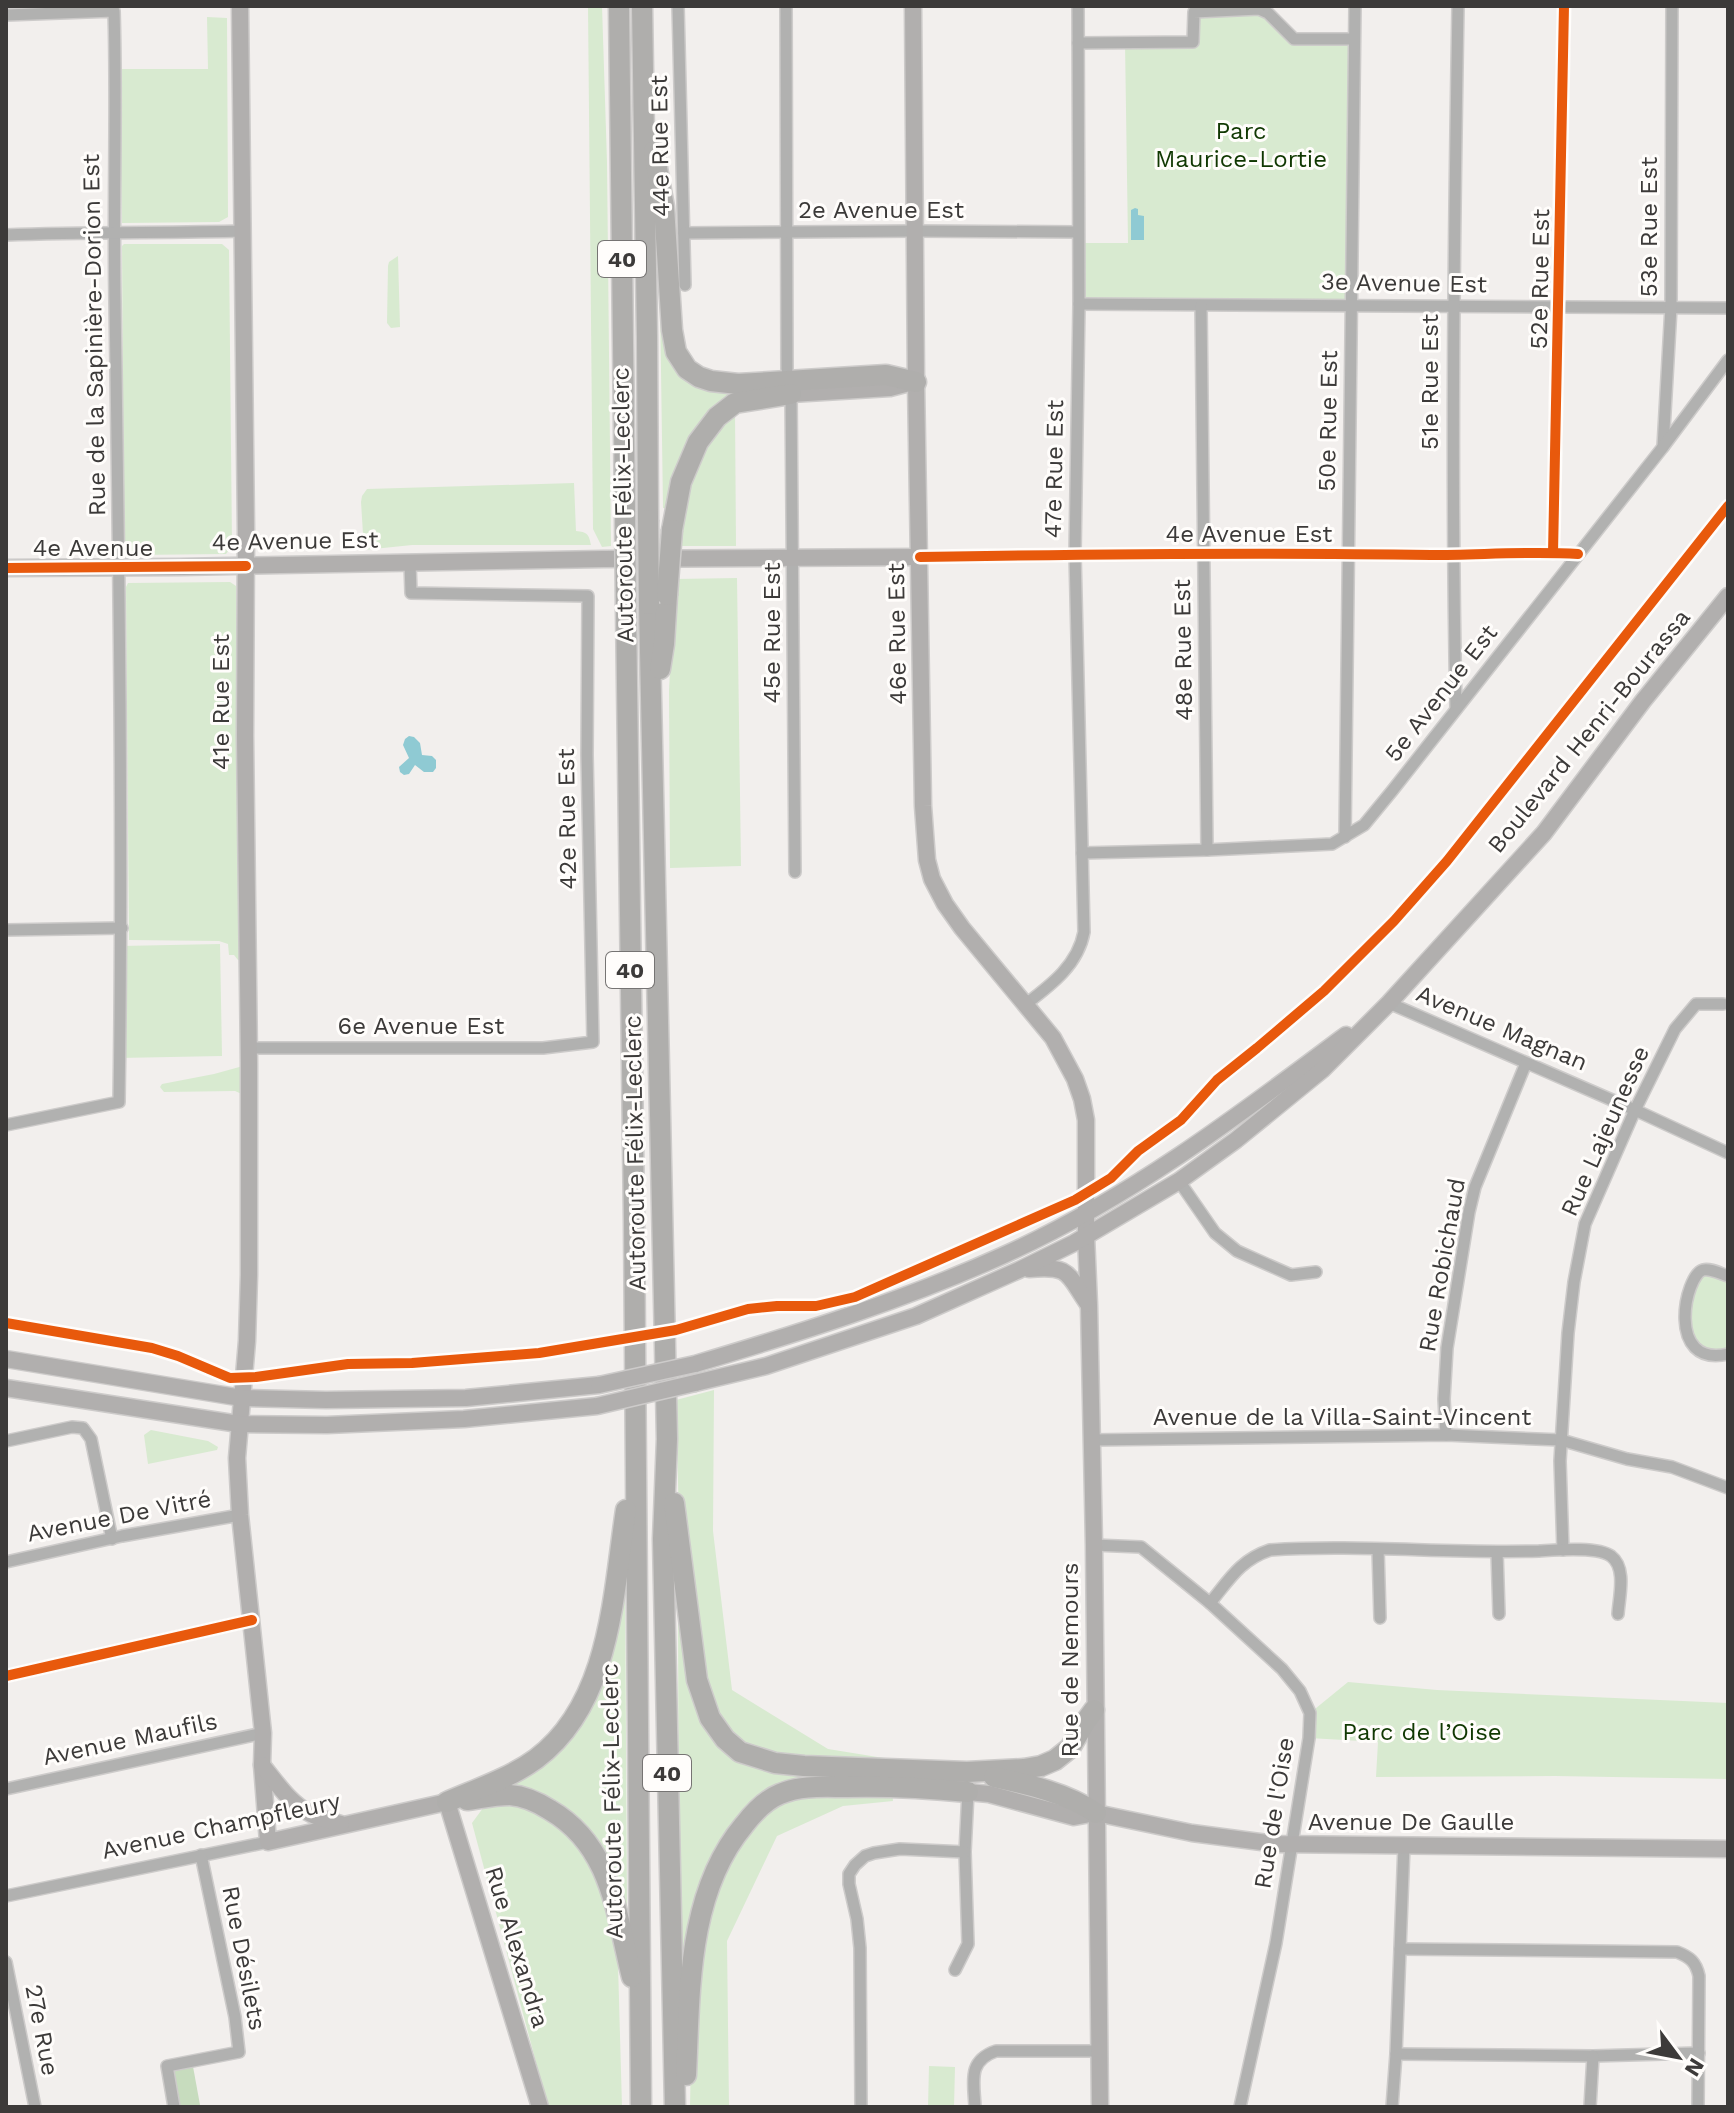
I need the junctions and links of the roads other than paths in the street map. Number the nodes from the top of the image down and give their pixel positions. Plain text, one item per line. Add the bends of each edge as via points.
1 (240, 6) edge
2 (608, 6) edge
3 (619, 6) edge
4 (642, 6) edge
5 (678, 6) edge
6 (786, 6) edge
7 (913, 6) edge
8 (1078, 6) edge
9 (1355, 6) edge
10 (1458, 6) edge
11 (1564, 6) edge
12 (1672, 6) edge
13 (6, 15) edge
14 (1354, 39) junction
15 (1078, 43) junction
16 (644, 107) junction
17 (621, 219) junction
18 (114, 231) junction
19 (243, 231) junction
20 (916, 231) junction
21 (786, 232) junction
22 (1078, 232) junction
23 (684, 233) junction
24 (6, 235) edge
25 (685, 285) dead end
26 (1079, 304) junction
27 (1351, 305) junction
28 (1201, 306) junction
29 (1452, 307) junction
30 (1671, 307) junction
31 (1559, 308) junction
32 (1728, 308) edge
33 (1728, 360) edge
34 (787, 369) dead end
35 (916, 382) junction
36 (791, 394) junction
37 (1663, 447) junction
38 (1349, 553) junction
39 (1553, 553) junction
40 (1075, 554) junction
41 (1204, 554) junction
42 (1578, 554) junction
43 (1452, 555) junction
44 (920, 557) junction
45 (793, 558) junction
46 (410, 563) junction
47 (246, 566) junction
48 (119, 567) junction
49 (180, 567) joint
50 (6, 568) edge
51 (588, 596) joint
52 (1728, 596) edge
53 (658, 599) junction
54 (1456, 709) junction
55 (1345, 837) junction
56 (1207, 850) junction
57 (1082, 853) junction
58 (795, 872) dead end
59 (122, 928) junction
60 (6, 930) edge
61 (1389, 1003) junction
62 (1026, 1004) junction
63 (1723, 1004) dead end
64 (593, 1042) joint
65 (249, 1048) junction
66 (1526, 1063) junction
67 (1635, 1110) junction
68 (6, 1125) edge
69 (1728, 1153) edge
70 (1179, 1181) junction
71 (1087, 1212) junction
72 (1086, 1236) junction
73 (1019, 1270) junction
74 (1316, 1272) dead end
75 (1728, 1276) edge
76 (1089, 1305) junction
77 (1728, 1354) edge
78 (6, 1359) edge
79 (6, 1388) edge
80 (242, 1398) junction
81 (239, 1424) junction
82 (1446, 1435) junction
83 (667, 1439) junction
84 (1092, 1440) junction
85 (1561, 1440) junction
86 (6, 1441) edge
87 (635, 1450) junction
88 (1728, 1488) edge
89 (240, 1515) junction
90 (112, 1539) junction
91 (1094, 1545) junction
92 (1378, 1549) junction
93 (1563, 1550) junction
94 (1497, 1552) junction
95 (6, 1562) edge
96 (1210, 1603) junction
97 (1499, 1614) dead end
98 (1618, 1614) dead end
99 (1380, 1618) dead end
100 (252, 1620) junction
101 (6, 1676) edge
102 (1094, 1710) junction
103 (263, 1733) junction
104 (262, 1765) junction
105 (968, 1782) junction
106 (6, 1789) edge
107 (447, 1802) junction
108 (1096, 1813) junction
109 (341, 1824) junction
110 (268, 1842) junction
111 (1291, 1845) junction
112 (1404, 1845) junction
113 (1728, 1849) edge
114 (965, 1852) junction
115 (201, 1855) junction
116 (6, 1896) edge
117 (1400, 1949) junction
118 (6, 1962) edge
119 (955, 1970) dead end
120 (640, 2014) junction
121 (1098, 2051) junction
122 (1699, 2053) junction
123 (1396, 2054) junction
124 (1593, 2056) junction
125 (35, 2107) edge
126 (174, 2107) edge
127 (540, 2107) edge
128 (641, 2107) edge
129 (675, 2107) edge
130 (684, 2107) edge
131 (861, 2107) edge
132 (975, 2107) edge
133 (1100, 2107) edge
134 (1240, 2107) edge
135 (1392, 2107) edge
136 (1590, 2107) edge
137 (1698, 2107) edge

1 - 19 street, 41e Rue Est
2 - 17 highway via 611,165
3 - 17 highway, Autoroute Félix-Leclerc / 40
4 - 16 highway, Autoroute Félix-Leclerc / 40
5 - 23 street, 44e Rue Est
6 - 21 street
7 - 20 street, 46e Rue Est
8 - 15 street, 47e Rue Est
9 - 14 street, 50e Rue Est
10 - 29 street, 51e Rue Est
11 - 31 street, 52e Rue Est
12 - 30 street, 53e Rue Est
13 - 18 street, Rue de la Sapinière-Dorion Est via 114,11
14 - 15 street via 1294,39 1259,9 1194,12 1193,42
14 - 27 street, 50e Rue Est
15 - 22 street, 47e Rue Est
16 - 35 highway via 664,207 672,330 676,352 687,369 711,381 738,384 886,375
16 - 53 highway, Autoroute Félix-Leclerc / 40, bridge via 648,520
17 - 87 highway, Autoroute Félix-Leclerc / 40, bridge
18 - 19 street
18 - 24 street
18 - 48 street, Rue de la Sapinière-Dorion Est
19 - 47 street, 41e Rue Est
20 - 21 street, 2e Avenue Est
20 - 22 street, 2e Avenue Est
20 - 35 street, 46e Rue Est
21 - 23 street, 2e Avenue Est
21 - 34 street
22 - 26 street, 47e Rue Est
23 - 25 street, 44e Rue Est
26 - 28 street, 3e Avenue Est
26 - 40 street, 47e Rue Est
27 - 28 street, 3e Avenue Est
27 - 29 street, 3e Avenue Est
27 - 38 street, 50e Rue Est
28 - 41 street, 48e Rue Est
29 - 31 street, 3e Avenue Est
29 - 43 street, 51e Rue Est
30 - 31 street, 3e Avenue Est
30 - 32 street, 3e Avenue Est
30 - 37 street, 53e Rue Est
31 - 39 street, 52e Rue Est
33 - 37 street, 5e Avenue Est
35 - 36 street
35 - 44 street, 46e Rue Est
36 - 45 street, 45e Rue Est
36 - 53 highway, bridge via 735,403 698,442 681,482
37 - 42 street, 5e Avenue Est
38 - 41 street, 4e Avenue Est
38 - 43 street, 4e Avenue Est
38 - 55 street, 50e Rue Est
39 - 42 street, 4e Avenue Est
39 - 43 street, 4e Avenue Est
40 - 41 street, 4e Avenue Est
40 - 44 street, 4e Avenue Est
40 - 57 street, 47e Rue Est
41 - 56 street, 48e Rue Est
42 - 54 street, 5e Avenue Est
43 - 54 street, 51e Rue Est
44 - 45 street, 4e Avenue Est
44 - 62 street, 46e Rue Est via 927,860 945,904
45 - 46 street, 4e Avenue Est
45 - 58 street, 45e Rue Est
46 - 47 street, 4e Avenue Est
46 - 51 street, 4e Avenue Est via 411,593
47 - 49 street, 4e Avenue Est
47 - 65 street, 41e Rue Est
48 - 49 street, 4e Avenue
48 - 50 street, 4e Avenue
48 - 59 street, Rue de la Sapinière-Dorion Est
51 - 64 street, 42e Rue Est
52 - 61 street, Boulevard Henri-Bourassa via 1544,833
53 - 83 highway, Autoroute Félix-Leclerc / 40 via 652,712
54 - 55 street, 5e Avenue Est via 1364,825
55 - 56 street, 5e Avenue Est via 1332,844
56 - 57 street, 5e Avenue Est
57 - 62 street, 47e Rue Est via 1080,950
59 - 60 street
59 - 68 street, Rue de la Sapinière-Dorion Est via 119,1102
61 - 66 street, Avenue Magnan
61 - 70 street, Boulevard Henri-Bourassa via 1322,1070
61 - 71 street, Boulevard Henri-Bourassa via 1199,1143
62 - 71 street, 46e Rue Est via 1065,1058 1082,1099
63 - 67 street, Rue Lajeunesse via 1696,1004 1675,1029
64 - 65 street, 6e Avenue Est via 543,1048
65 - 80 street, 41e Rue Est via 249,1275
66 - 67 street, Avenue Magnan
66 - 82 street, Rue Robichaud via 1469,1212 1447,1348
67 - 69 street, Avenue Magnan
67 - 85 street, Rue Lajeunesse via 1585,1224 1574,1282
70 - 72 street, Boulevard Henri-Bourassa
70 - 74 street via 1215,1233 1237,1251 1291,1275
71 - 72 street, Rue de Nemours
71 - 80 street, Boulevard Henri-Bourassa, bridge via 1005,1255 900,1297 695,1364 599,1385 466,1398
72 - 73 street, Boulevard Henri-Bourassa
72 - 76 street, Rue de Nemours
73 - 76 street via 1063,1270
73 - 81 street, Boulevard Henri-Bourassa, bridge via 916,1316 766,1366 597,1406 464,1419
75 - 77 street via 1702,1270 1695,1276 1686,1328 1693,1348
76 - 84 street, Rue de Nemours
78 - 80 street, Boulevard Henri-Bourassa
79 - 81 street, Boulevard Henri-Bourassa
80 - 81 street, 41e Rue Est
81 - 89 street, 41e Rue Est
82 - 84 street, Avenue de la Villa-Saint-Vincent
82 - 85 street, Avenue de la Villa-Saint-Vincent
83 - 105 highway via 697,1680 710,1718 725,1739 740,1752 775,1763
83 - 129 highway, Autoroute Félix-Leclerc / 40 via 663,1539
84 - 91 street, Rue de Nemours
85 - 88 street, Avenue de la Villa-Saint-Vincent via 1672,1467
85 - 93 street, Rue Lajeunesse
86 - 90 street via 83,1428 91,1439
87 - 107 highway via 606,1640 585,1698 552,1746 533,1761
87 - 120 highway, Autoroute Félix-Leclerc / 40
89 - 90 street, Avenue De Vitré
89 - 100 street, 41e Rue Est
90 - 95 street, Avenue De Vitré
91 - 96 street, Rue de l'Oise via 1141,1547
91 - 102 street, Rue de Nemours
92 - 94 street
92 - 96 street via 1270,1550 1245,1562
92 - 99 street
93 - 94 street
93 - 98 street via 1612,1557 1620,1567
94 - 97 street
96 - 111 street, Rue de l'Oise via 1282,1669 1310,1713
100 - 101 street
100 - 103 street, 41e Rue Est
102 - 105 highway via 1070,1748 1055,1760
102 - 108 street, Rue de Nemours
103 - 104 street, 41e Rue Est
103 - 106 street, Avenue Maufils
104 - 109 street via 301,1809
104 - 110 street, 41e Rue Est
105 - 108 highway via 1021,1783 1076,1800
105 - 114 street
105 - 130 highway via 919,1788 805,1787 769,1799 753,1814 716,1868 702,1910 691,1973
107 - 109 street, Avenue Champfleury
107 - 120 highway via 512,1795 539,1803 585,1837 612,1893
107 - 127 street, Rue Alexandra
108 - 111 street, Avenue De Gaulle
108 - 121 street, Rue de Nemours
109 - 110 street, Avenue Champfleury
110 - 115 street, Avenue Champfleury
111 - 112 street, Avenue De Gaulle
111 - 134 street, Rue de l'Oise via 1276,1943
112 - 113 street, Avenue De Gaulle
112 - 117 street
114 - 119 street via 968,1944
114 - 131 street via 874,1853 849,1874 860,1948
115 - 116 street, Avenue Champfleury
115 - 126 street, Rue Désilets via 239,2052 167,2066
117 - 122 street via 1677,1952 1697,1967
117 - 123 street
118 - 125 street, 27e Rue
120 - 128 highway, Autoroute Félix-Leclerc / 40
121 - 132 street via 986,2055 974,2071
121 - 133 street, Rue de Nemours
122 - 124 street
122 - 137 street
123 - 124 street
123 - 135 street
124 - 136 street

